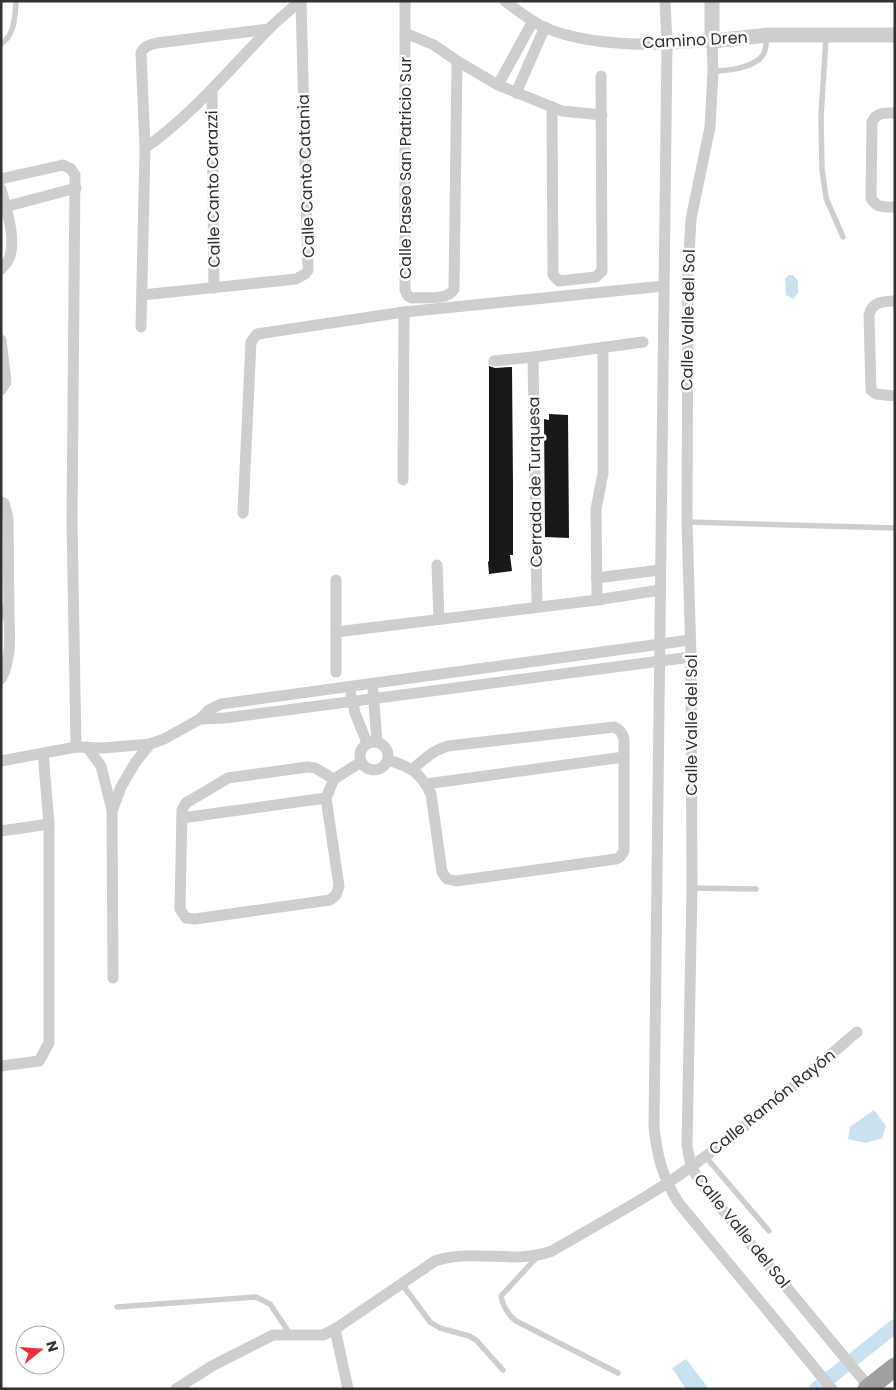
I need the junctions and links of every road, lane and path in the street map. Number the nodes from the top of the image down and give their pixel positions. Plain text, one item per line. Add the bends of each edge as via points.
1 (16, 1) edge
2 (300, 1) edge
3 (405, 1) edge
4 (504, 1) edge
5 (665, 1) edge
6 (712, 1) edge
7 (533, 22) junction
8 (545, 27) junction
9 (269, 29) junction
10 (405, 33) junction
11 (826, 34) junction
12 (895, 34) edge
13 (768, 35) junction
14 (712, 41) junction
15 (1, 44) edge
16 (667, 44) junction
17 (457, 61) junction
18 (713, 71) junction
19 (601, 76) dead end
20 (498, 85) junction
21 (212, 91) junction
22 (516, 93) junction
23 (552, 107) junction
24 (895, 113) edge
25 (602, 115) junction
26 (145, 148) junction
27 (1, 179) edge
28 (76, 188) junction
29 (1, 189) edge
30 (3, 207) edge
31 (895, 207) edge
32 (843, 237) dead end
33 (1, 269) edge
34 (664, 286) junction
35 (214, 288) junction
36 (142, 295) junction
37 (895, 302) edge
38 (404, 312) junction
39 (141, 327) dead end
40 (1, 340) edge
41 (643, 342) dead end
42 (603, 347) junction
43 (533, 357) junction
44 (494, 361) dead end
45 (1, 390) edge
46 (895, 396) edge
47 (403, 480) dead end
48 (1, 502) edge
49 (243, 513) dead end
50 (687, 522) junction
51 (895, 528) edge
52 (437, 565) dead end
53 (660, 570) junction
54 (596, 578) junction
55 (336, 580) dead end
56 (660, 590) junction
57 (597, 600) junction
58 (537, 607) junction
59 (5, 613) edge
60 (438, 619) junction
61 (336, 632) junction
62 (690, 640) junction
63 (660, 644) junction
64 (691, 657) junction
65 (660, 661) junction
66 (336, 672) dead end
67 (1, 679) edge
68 (373, 683) junction
69 (350, 686) junction
70 (374, 698) junction
71 (352, 701) junction
72 (200, 719) junction
73 (372, 743) junction
74 (150, 744) junction
75 (82, 747) junction
76 (43, 753) junction
77 (624, 757) junction
78 (388, 760) junction
79 (1, 761) edge
80 (361, 762) junction
81 (413, 769) junction
82 (334, 779) junction
83 (426, 784) junction
84 (326, 798) junction
85 (112, 811) junction
86 (182, 818) junction
87 (49, 824) junction
88 (1, 832) edge
89 (692, 888) junction
90 (756, 889) dead end
91 (113, 978) dead end
92 (857, 1032) dead end
93 (1, 1066) edge
94 (705, 1156) junction
95 (691, 1167) junction
96 (667, 1183) junction
97 (769, 1231) dead end
98 (538, 1256) junction
99 (402, 1284) junction
100 (118, 1307) dead end
101 (335, 1329) junction
102 (290, 1335) junction
103 (895, 1367) edge
104 (503, 1370) dead end
105 (618, 1373) dead end
106 (866, 1384) edge
107 (176, 1389) edge
108 (348, 1389) edge
109 (832, 1389) edge

1 - 15 lane via 12,31
2 - 9 street
2 - 35 street, Calle Canto Catania via 308,270 296,278
3 - 10 street, Calle Paseo San Patricio Sur
4 - 7 street, Camino Dren
5 - 16 street
6 - 14 street, Calle Valle del Sol
7 - 8 street, Camino Dren
7 - 20 street
8 - 16 street, Camino Dren via 604,41
8 - 22 street
9 - 21 street
9 - 26 street via 157,43 143,49
10 - 17 street via 434,45
10 - 17 street, Calle Paseo San Patricio Sur via 405,290 412,298 447,296 454,289
11 - 12 street, Camino Dren
11 - 13 street, Camino Dren
11 - 32 lane via 821,116 822,170 826,198
13 - 14 street, Camino Dren
13 - 18 lane via 764,53 758,60 727,71
14 - 16 street, Camino Dren
14 - 18 street, Calle Valle del Sol
16 - 34 street
17 - 20 street
18 - 50 street, Calle Valle del Sol via 710,127 691,219
19 - 25 street
20 - 22 street
21 - 26 street
21 - 35 street, Calle Canto Carazzi
22 - 23 street
23 - 25 street
23 - 25 street via 552,270 559,281 596,277 602,271
24 - 31 street via 881,113 872,122 871,198 878,206
26 - 36 street
27 - 28 street via 63,166 75,175
28 - 30 street
28 - 75 street via 72,521
29 - 30 street
30 - 33 street via 12,248 10,258
34 - 38 street
34 - 53 street
35 - 36 street, Calle Canto Catania
36 - 39 street
37 - 46 street via 878,303 871,308 869,315 871,390 876,394
38 - 47 street
38 - 49 street via 257,334 253,338
40 - 45 street via 6,382
41 - 42 street
42 - 43 street
42 - 54 street via 603,473 596,509
43 - 44 street
43 - 58 street, Cerrada de Turquesa
48 - 59 street via 8,517
50 - 51 lane
50 - 62 street, Calle Valle del Sol
52 - 60 street
53 - 54 street
53 - 56 street
54 - 57 street
55 - 61 street
56 - 57 street
56 - 63 street
57 - 58 street
58 - 60 street
59 - 67 street via 10,638 6,672
60 - 61 street
61 - 66 street
62 - 63 street
62 - 64 street, Calle Valle del Sol
63 - 65 street
63 - 68 street
64 - 65 street
64 - 89 street, Calle Valle del Sol
65 - 70 street
65 - 96 street via 654,1126 656,1150
68 - 69 street
68 - 70 street
69 - 71 street
69 - 72 street via 221,704
70 - 71 street
70 - 73 street
71 - 72 street
71 - 73 street
72 - 74 street
73 - 78 street via 385,747
73 - 80 street via 360,754
74 - 75 street
74 - 85 street via 121,787
75 - 76 street
75 - 85 street via 101,766
76 - 79 street
76 - 87 street
77 - 81 street via 622,733 614,727 448,746 430,753
77 - 83 street
77 - 83 street via 624,851 620,857 465,880 447,879 442,872 431,794
78 - 80 street via 382,768 373,770
78 - 81 street
80 - 82 street
81 - 83 street
82 - 84 street
82 - 86 street via 307,767 228,778 186,803
84 - 86 street
84 - 86 street via 339,886 336,895 330,900 195,919 186,918 180,909
85 - 91 street
87 - 88 street
87 - 93 street via 49,1042 39,1061
89 - 90 lane
89 - 95 street, Calle Valle del Sol via 687,1116
92 - 94 street, Calle Ramón Rayón via 761,1114
94 - 95 street, Calle Ramón Rayón
94 - 97 lane
95 - 96 street, Calle Ramón Rayón
95 - 106 street, Calle Valle del Sol via 703,1186
96 - 98 street, Calle Ramón Rayón via 552,1251
96 - 109 street via 678,1202
98 - 99 street, Calle Ramón Rayón via 446,1257
98 - 105 lane via 501,1296 508,1315
99 - 101 street, Calle Ramón Rayón
99 - 104 lane via 430,1322 476,1340
100 - 102 lane via 256,1297 270,1304
101 - 102 street, Calle Ramón Rayón via 323,1335
101 - 108 street
102 - 107 street, Calle Ramón Rayón via 264,1340 212,1366
103 - 106 highway

